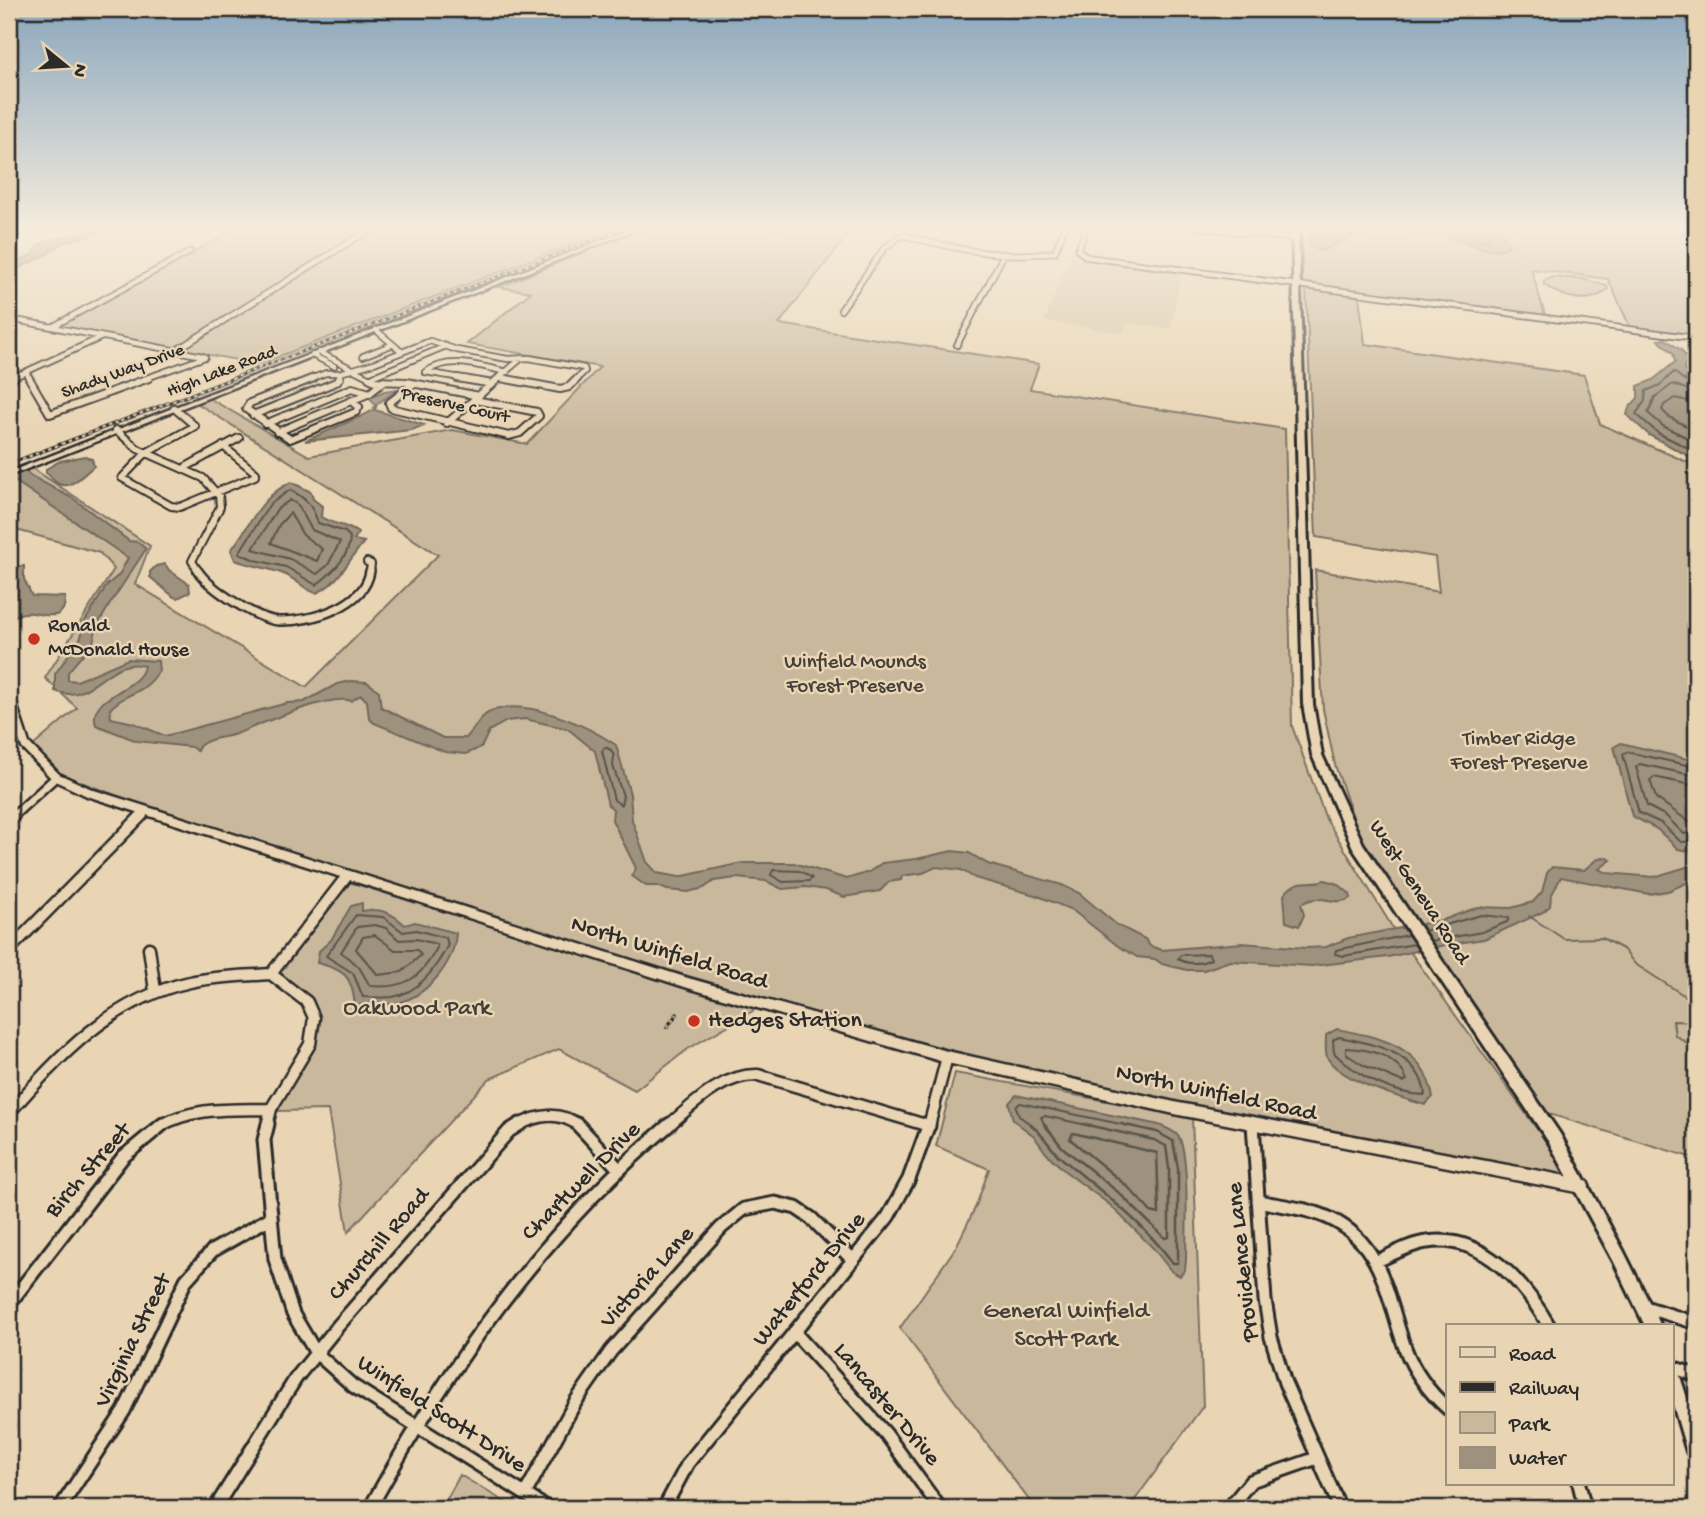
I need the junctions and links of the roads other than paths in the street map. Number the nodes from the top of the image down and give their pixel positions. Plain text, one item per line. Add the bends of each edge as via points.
1 (108, 297) edge
2 (262, 297) edge
3 (461, 297) edge
4 (850, 297) edge
5 (982, 297) edge
6 (1296, 297) edge
7 (1385, 297) edge
8 (841, 310) dead end
9 (20, 321) dead end
10 (52, 327) junction
11 (376, 330) junction
12 (102, 337) junction
13 (1696, 338) edge
14 (391, 345) junction
15 (957, 345) dead end
16 (446, 346) junction
17 (175, 351) junction
18 (402, 352) junction
19 (316, 354) junction
20 (363, 356) dead end
21 (522, 358) junction
22 (346, 371) junction
23 (26, 372) junction
24 (425, 372) junction
25 (507, 372) junction
26 (501, 378) junction
27 (369, 379) junction
28 (9, 380) edge
29 (410, 383) junction
30 (380, 384) junction
31 (493, 384) junction
32 (370, 393) junction
33 (477, 398) junction
34 (351, 401) junction
35 (174, 408) junction
36 (253, 415) junction
37 (447, 423) junction
38 (265, 424) junction
39 (116, 430) junction
40 (277, 432) junction
41 (239, 438) dead end
42 (223, 446) junction
43 (146, 453) junction
44 (186, 467) junction
45 (9, 474) edge
46 (217, 494) junction
47 (367, 562) dead end
48 (9, 697) edge
49 (56, 777) junction
50 (146, 811) junction
51 (9, 820) edge
52 (347, 876) junction
53 (149, 948) dead end
54 (9, 950) edge
55 (271, 974) junction
56 (155, 991) junction
57 (947, 1056) junction
58 (271, 1109) junction
59 (9, 1113) edge
60 (1254, 1124) junction
61 (929, 1126) junction
62 (619, 1169) junction
63 (1583, 1186) junction
64 (1258, 1201) junction
65 (270, 1218) junction
66 (853, 1260) junction
67 (1377, 1261) junction
68 (9, 1304) edge
69 (1645, 1307) junction
70 (1548, 1324) edge
71 (1652, 1324) edge
72 (1696, 1324) edge
73 (794, 1332) junction
74 (316, 1353) junction
75 (1674, 1368) edge
76 (1696, 1375) edge
77 (1674, 1382) edge
78 (1446, 1407) edge
79 (417, 1427) junction
80 (1696, 1452) edge
81 (1317, 1458) junction
82 (1580, 1486) edge
83 (525, 1494) junction
84 (60, 1508) edge
85 (215, 1508) edge
86 (370, 1508) edge
87 (547, 1508) edge
88 (664, 1508) edge
89 (940, 1508) edge
90 (1229, 1508) edge
91 (1340, 1508) edge
92 (1585, 1508) edge

1 - 10 street
2 - 17 street
3 - 11 street, High Lake Road
4 - 8 street
5 - 15 street
6 - 63 main road, West Geneva Road via 1311,725 1317,755 1372,870
7 - 13 street
9 - 10 street
10 - 12 street
11 - 14 street
11 - 19 street, High Lake Road
12 - 17 street
12 - 23 street
14 - 18 street
14 - 20 street
16 - 18 street via 430,341
16 - 21 street
16 - 27 street
17 - 23 street, Shady Way Drive via 205,356 50,414
18 - 22 street
19 - 22 street
19 - 35 street, High Lake Road
21 - 25 street
21 - 26 street via 585,371 569,387 560,389
22 - 27 street
22 - 30 street via 366,383
22 - 36 street via 336,382
22 - 36 street via 326,373 250,403 246,409
23 - 28 street
24 - 25 street via 436,363 449,361
24 - 29 street
24 - 31 street
25 - 26 street
26 - 31 street
27 - 30 street
29 - 30 street
29 - 33 street
29 - 37 street, Preserve Court via 390,403 391,408 443,418
30 - 32 street
31 - 33 street
32 - 34 street
32 - 38 street via 352,388
33 - 37 street
33 - 37 street, Preserve Court via 539,416 520,433 509,436
34 - 40 street
34 - 40 street via 359,407 354,414 297,437 285,438
35 - 39 street, High Lake Road
35 - 43 street via 195,426
36 - 38 street
38 - 40 street
39 - 43 street
39 - 45 street, High Lake Road
41 - 42 street
42 - 44 street
42 - 46 street via 256,473
43 - 44 street
43 - 46 street via 122,478 176,507
44 - 46 street
46 - 47 street via 220,507 192,561 206,583 265,619 319,615 352,600 368,584 371,564
48 - 49 street, North Winfield Road via 24,745
49 - 50 street, North Winfield Road
49 - 51 street
50 - 52 street, North Winfield Road
50 - 54 street
52 - 55 street
52 - 57 street, North Winfield Road via 757,1004
53 - 56 street
55 - 56 street via 198,980
55 - 58 street, Winfield Scott Drive via 307,1002 314,1018 310,1044
56 - 59 street via 87,1030
57 - 60 street, North Winfield Road
57 - 61 street, Waterford Drive
58 - 65 street, Winfield Scott Drive via 264,1140
58 - 68 street, Birch Street via 199,1111 176,1117 142,1139
60 - 63 street, North Winfield Road
60 - 64 street, Providence Lane
61 - 62 street, Chartwell Drive via 743,1074 717,1087
61 - 66 street, Waterford Drive via 903,1194
62 - 74 street, Churchill Road via 573,1119 555,1114 526,1119 501,1139
62 - 79 street, Chartwell Drive via 524,1272
63 - 69 main road, West Geneva Road
64 - 67 street via 1328,1218 1356,1237
64 - 81 street, Providence Lane via 1271,1337
65 - 74 street, Winfield Scott Drive via 281,1283
65 - 84 street, Virginia Street via 212,1251 186,1280 124,1411
66 - 73 street, Waterford Drive
66 - 83 street, Victoria Lane via 796,1208 775,1203 744,1209 721,1228 611,1351 576,1401
67 - 70 street via 1425,1242 1464,1246 1510,1274 1528,1291
67 - 78 street via 1390,1287 1410,1361 1425,1386
69 - 71 main road, West Geneva Road
69 - 72 street
73 - 88 street, Waterford Drive via 688,1463
73 - 89 street, Lancaster Drive via 886,1434
74 - 79 street, Winfield Scott Drive via 353,1386
74 - 85 street, Churchill Road via 283,1397
75 - 76 street
77 - 80 main road
79 - 83 street, Winfield Scott Drive
79 - 86 street, Chartwell Drive
81 - 90 street via 1251,1481
81 - 91 street, Providence Lane
82 - 92 street
83 - 87 street, Winfield Scott Drive

